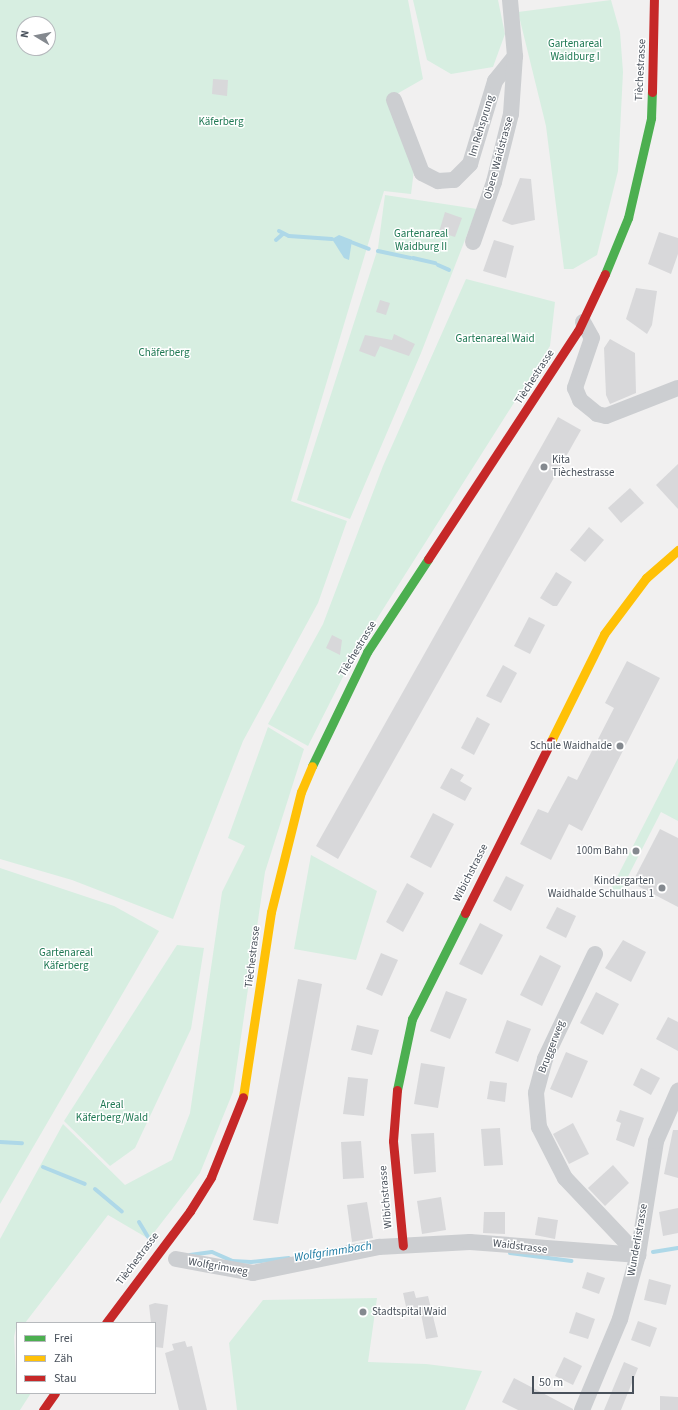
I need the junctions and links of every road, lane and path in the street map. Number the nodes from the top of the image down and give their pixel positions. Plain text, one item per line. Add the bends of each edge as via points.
1 (510, 0) edge
2 (654, 0) edge
3 (515, 56) junction
4 (394, 100) dead end
5 (473, 242) dead end
6 (583, 322) junction
7 (678, 388) edge
8 (678, 550) edge
9 (595, 954) dead end
10 (678, 1090) edge
11 (402, 1246) junction
12 (638, 1255) junction
13 (176, 1259) dead end
14 (107, 1322) edge
15 (54, 1394) edge
16 (43, 1410) edge
17 (582, 1410) edge

1 - 3 street, Obere Waidstrasse
2 - 6 street, Tièchestrasse via 654,78 642,166 611,262
3 - 4 street, Im Rehsprung via 495,81 470,164 454,180 438,181 422,173
3 - 5 street, Obere Waidstrasse via 511,114 504,147
6 - 7 street via 592,338 574,388 584,404 601,416
6 - 14 street, Tièchestrasse via 367,652 326,731 301,792 271,912 249,1076 237,1119 211,1177
8 - 11 street, Wibichstrasse via 646,578 604,634 412,1019 395,1098 393,1141
9 - 12 street, Bruggerweg via 545,1059 536,1093 539,1126 565,1178
10 - 12 street, Wunderlistrasse via 656,1140
11 - 12 street, Waidstrasse via 470,1242
11 - 13 street, Wolfgrimweg via 379,1247 253,1273
12 - 17 street, Wunderlistrasse via 620,1319
15 - 16 street

